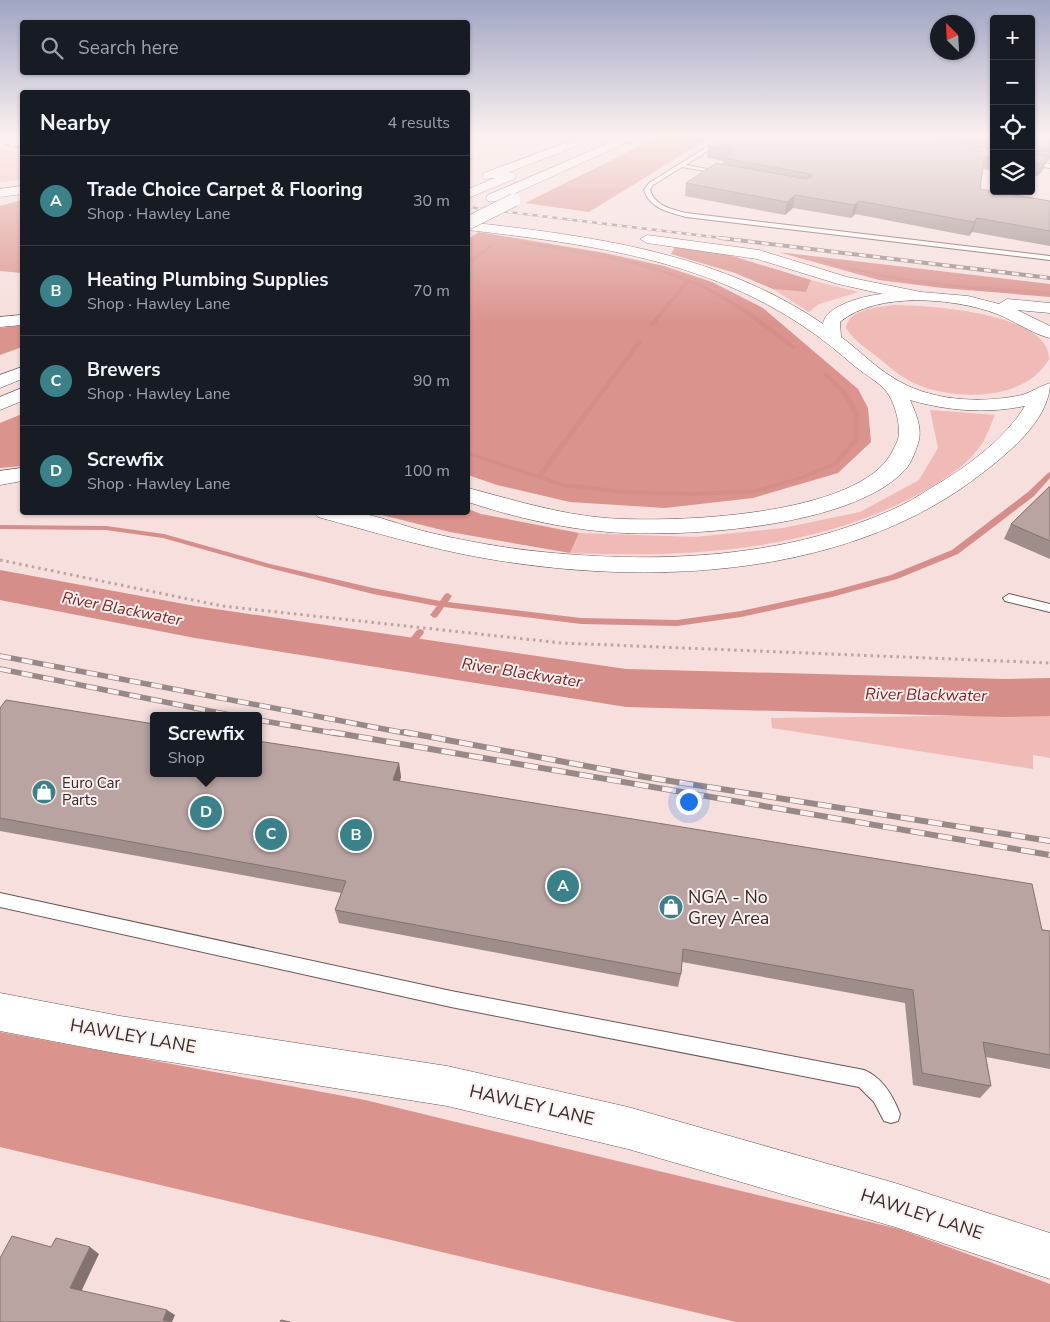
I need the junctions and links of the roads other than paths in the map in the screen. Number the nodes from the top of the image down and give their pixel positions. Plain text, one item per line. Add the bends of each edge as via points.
1 (491, 199) edge
2 (516, 199) edge
3 (650, 199) edge
4 (470, 207) edge
5 (470, 217) edge
6 (470, 223) edge
7 (470, 224) edge
8 (1050, 258) edge
9 (923, 297) junction
10 (968, 301) junction
11 (1050, 308) edge
12 (20, 320) edge
13 (0, 322) edge
14 (1050, 333) edge
15 (833, 339) junction
16 (20, 374) edge
17 (0, 382) edge
18 (893, 386) junction
19 (1045, 392) edge
20 (20, 395) edge
21 (0, 404) edge
22 (20, 475) edge
23 (0, 478) edge
24 (470, 496) edge
25 (338, 515) edge
26 (1009, 598) dead end
27 (1050, 608) edge
28 (0, 900) edge
29 (0, 1012) edge
30 (891, 1114) dead end
31 (1050, 1256) edge

1 - 4 main road
2 - 6 main road, bridge
3 - 8 lane via 686,215
5 - 9 main road via 759,255 844,281
7 - 15 main road via 608,246 706,271 767,296
9 - 10 main road
9 - 15 main road via 880,300 851,307 832,320 830,332
10 - 11 main road
10 - 14 main road via 1020,317
12 - 13 main road
15 - 18 main road
16 - 17 main road
18 - 19 main road via 924,397 960,404 1004,403
18 - 24 main road via 904,410 909,439 894,470 864,490 804,510 723,524 627,526 556,517
19 - 25 main road via 1034,411 998,448 972,471 923,505 834,540 767,555 644,564 551,560 466,547
20 - 21 main road
22 - 23 main road
26 - 27 lane
28 - 30 lane via 451,999 864,1079 881,1095
29 - 31 main road, HAWLEY LANE via 447,1086 618,1125 896,1204

